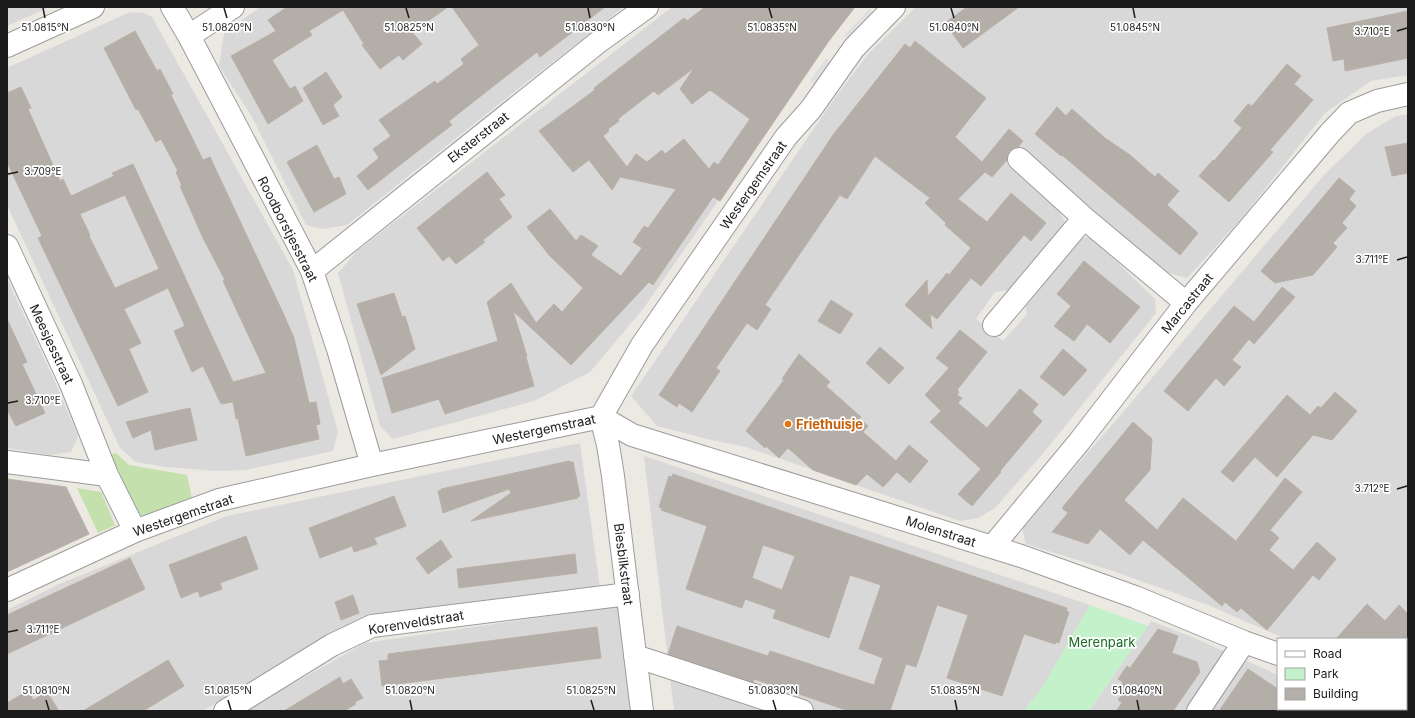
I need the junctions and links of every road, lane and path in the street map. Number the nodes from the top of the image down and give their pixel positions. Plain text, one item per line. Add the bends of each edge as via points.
1 (93, 7) edge
2 (172, 7) edge
3 (233, 7) edge
4 (647, 7) edge
5 (894, 7) edge
6 (189, 36) junction
7 (7, 46) edge
8 (1408, 94) edge
9 (1019, 159) dead end
10 (1084, 218) junction
11 (7, 246) edge
12 (312, 271) junction
13 (1186, 303) junction
14 (994, 325) dead end
15 (601, 417) junction
16 (7, 462) edge
17 (372, 465) junction
18 (107, 475) junction
19 (135, 531) junction
20 (992, 547) junction
21 (7, 590) edge
22 (628, 594) junction
23 (1244, 642) junction
24 (1277, 654) edge
25 (635, 656) junction
26 (225, 711) edge
27 (642, 711) edge
28 (802, 711) edge
29 (1198, 711) edge

1 - 7 street
2 - 6 street, Roodborstjesstraat
3 - 6 street
4 - 12 street, Eksterstraat via 595,45
5 - 15 street, Westergemstraat via 854,48 811,108 786,137 642,345
6 - 12 street, Roodborstjesstraat
8 - 13 street, Marcastraat via 1377,101 1349,113
9 - 10 street
10 - 13 street
10 - 14 street
11 - 18 street, Meesjesstraat via 70,384
12 - 17 street, Roodborstjesstraat
13 - 20 street, Marcastraat via 1079,442
15 - 17 street, Westergemstraat
15 - 20 street, Molenstraat via 632,435
15 - 22 street, Biesbilkstraat via 612,470
16 - 18 street
17 - 19 street, Westergemstraat via 219,500
18 - 19 street, Meesjesstraat
19 - 21 street, Westergemstraat
20 - 23 street, Molenstraat via 1135,597
22 - 25 street, Biesbilkstraat
22 - 26 street, Korenveldstraat via 372,626 332,645
23 - 24 street, Molenstraat
23 - 29 street
25 - 27 street, Biesbilkstraat
25 - 28 street

